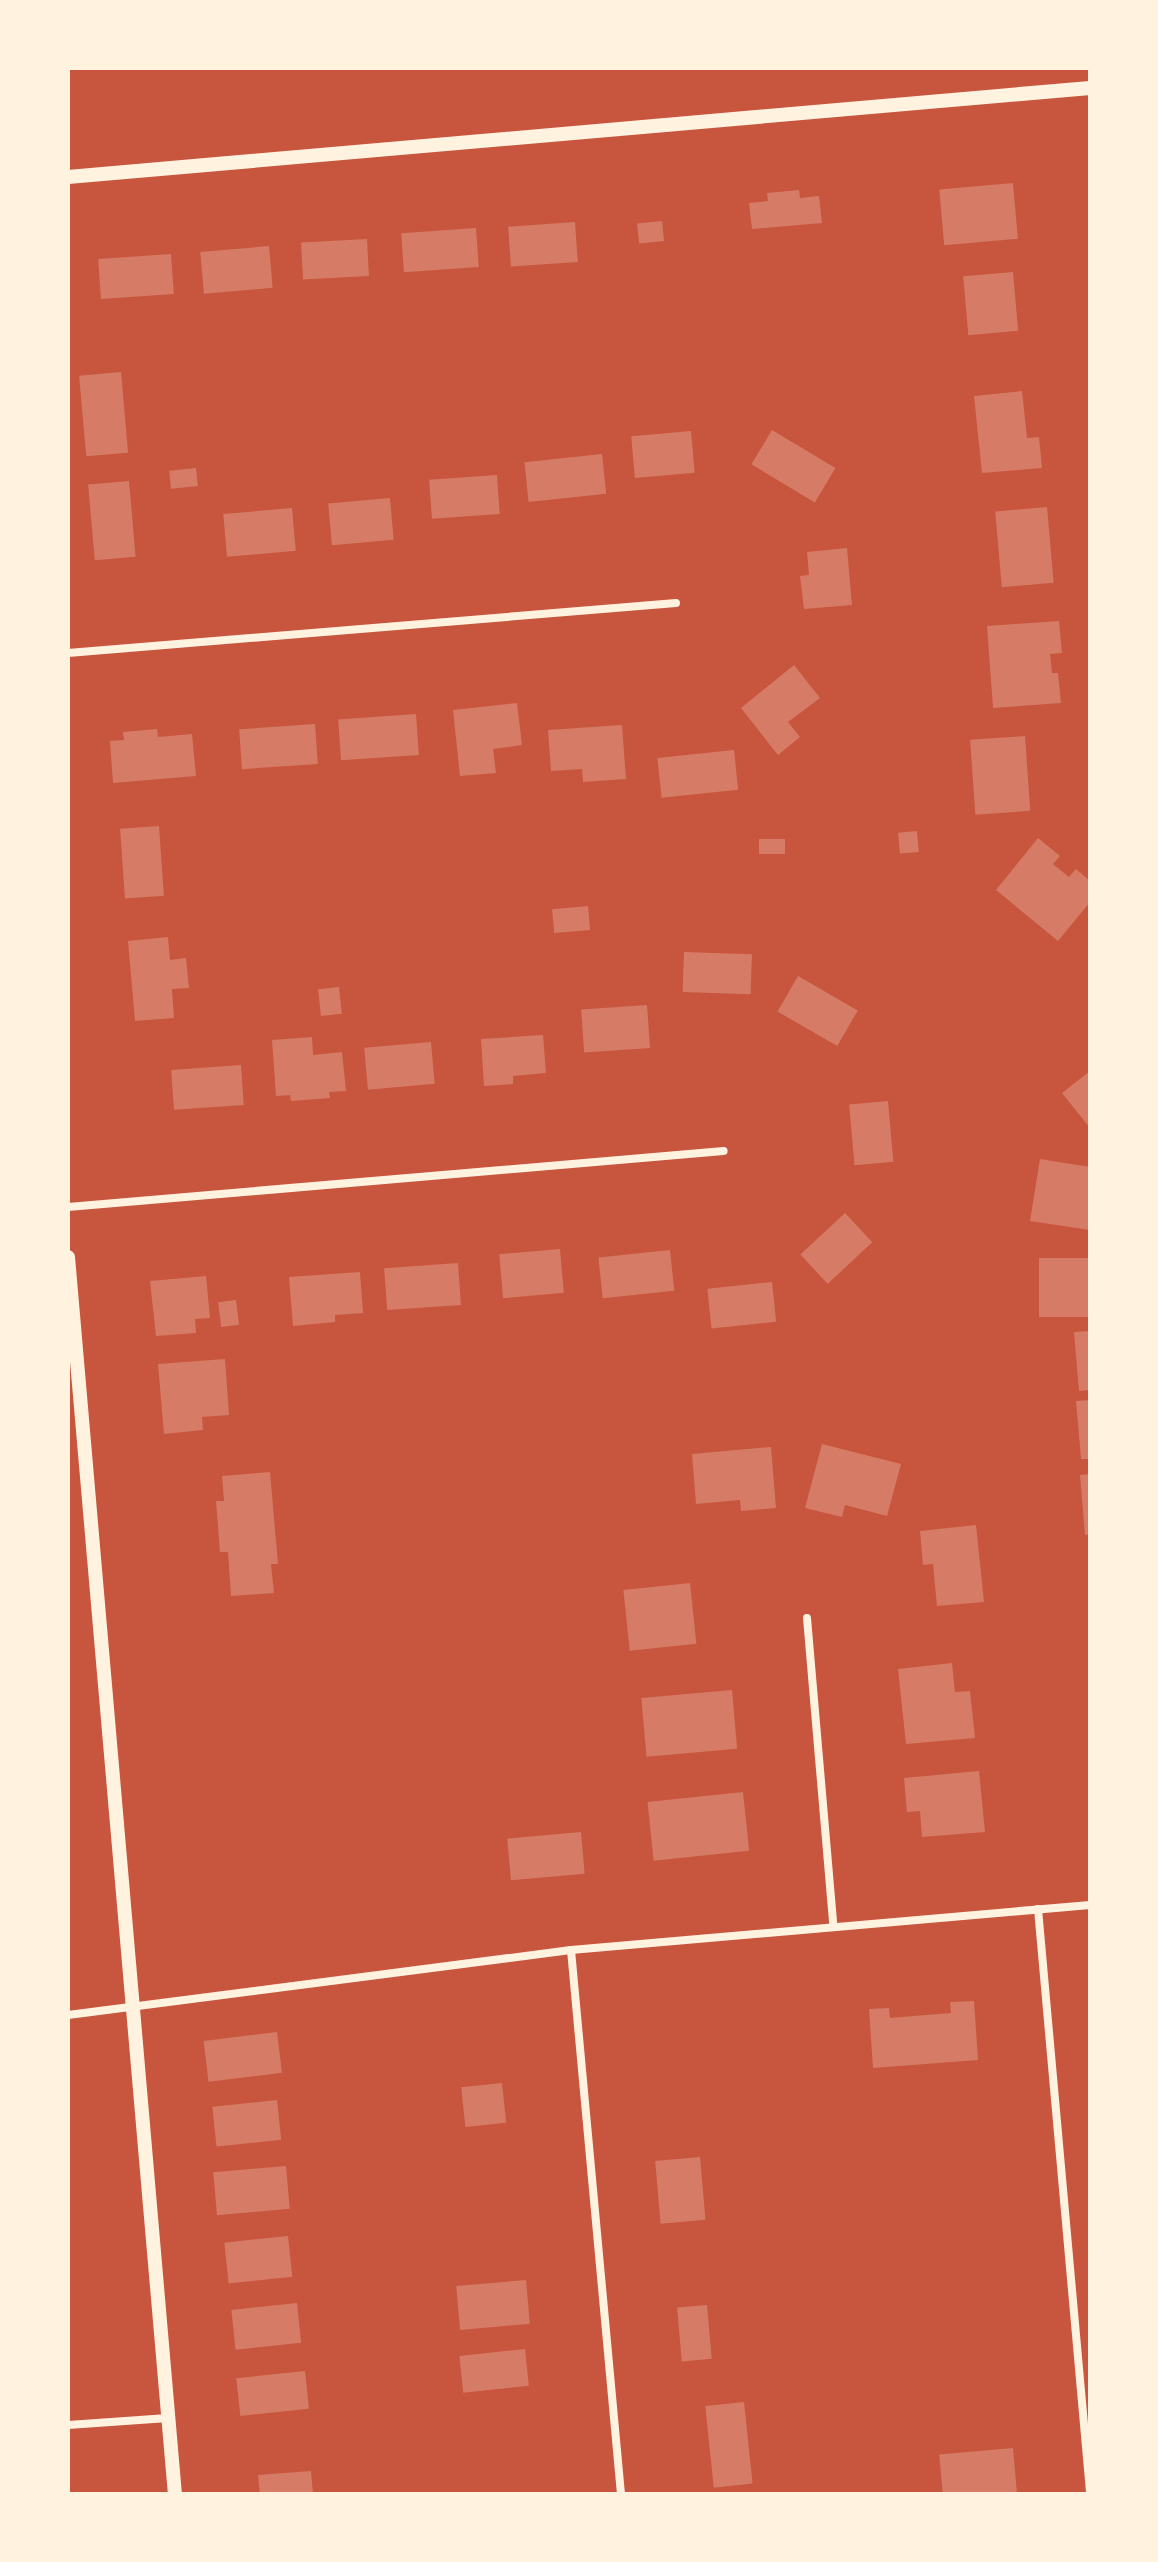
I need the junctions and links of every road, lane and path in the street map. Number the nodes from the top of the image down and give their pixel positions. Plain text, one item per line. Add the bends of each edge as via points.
1 (1090, 88) edge
2 (1090, 97) edge
3 (68, 177) edge
4 (676, 603) dead end
5 (68, 653) edge
6 (724, 1151) dead end
7 (68, 1207) edge
8 (68, 1257) edge
9 (807, 1618) dead end
10 (1090, 1905) edge
11 (1038, 1909) junction
12 (833, 1924) junction
13 (571, 1950) junction
14 (133, 2008) junction
15 (68, 2015) edge
16 (168, 2418) junction
17 (68, 2425) edge
18 (1090, 2492) edge
19 (175, 2494) edge
20 (621, 2494) edge

1 - 2 street
1 - 3 street
4 - 5 street
6 - 7 street
8 - 14 street
9 - 12 street
10 - 11 street
11 - 12 street
11 - 18 street
12 - 13 street
13 - 14 street
13 - 20 street
14 - 15 street
14 - 16 street
16 - 17 street
16 - 19 street

